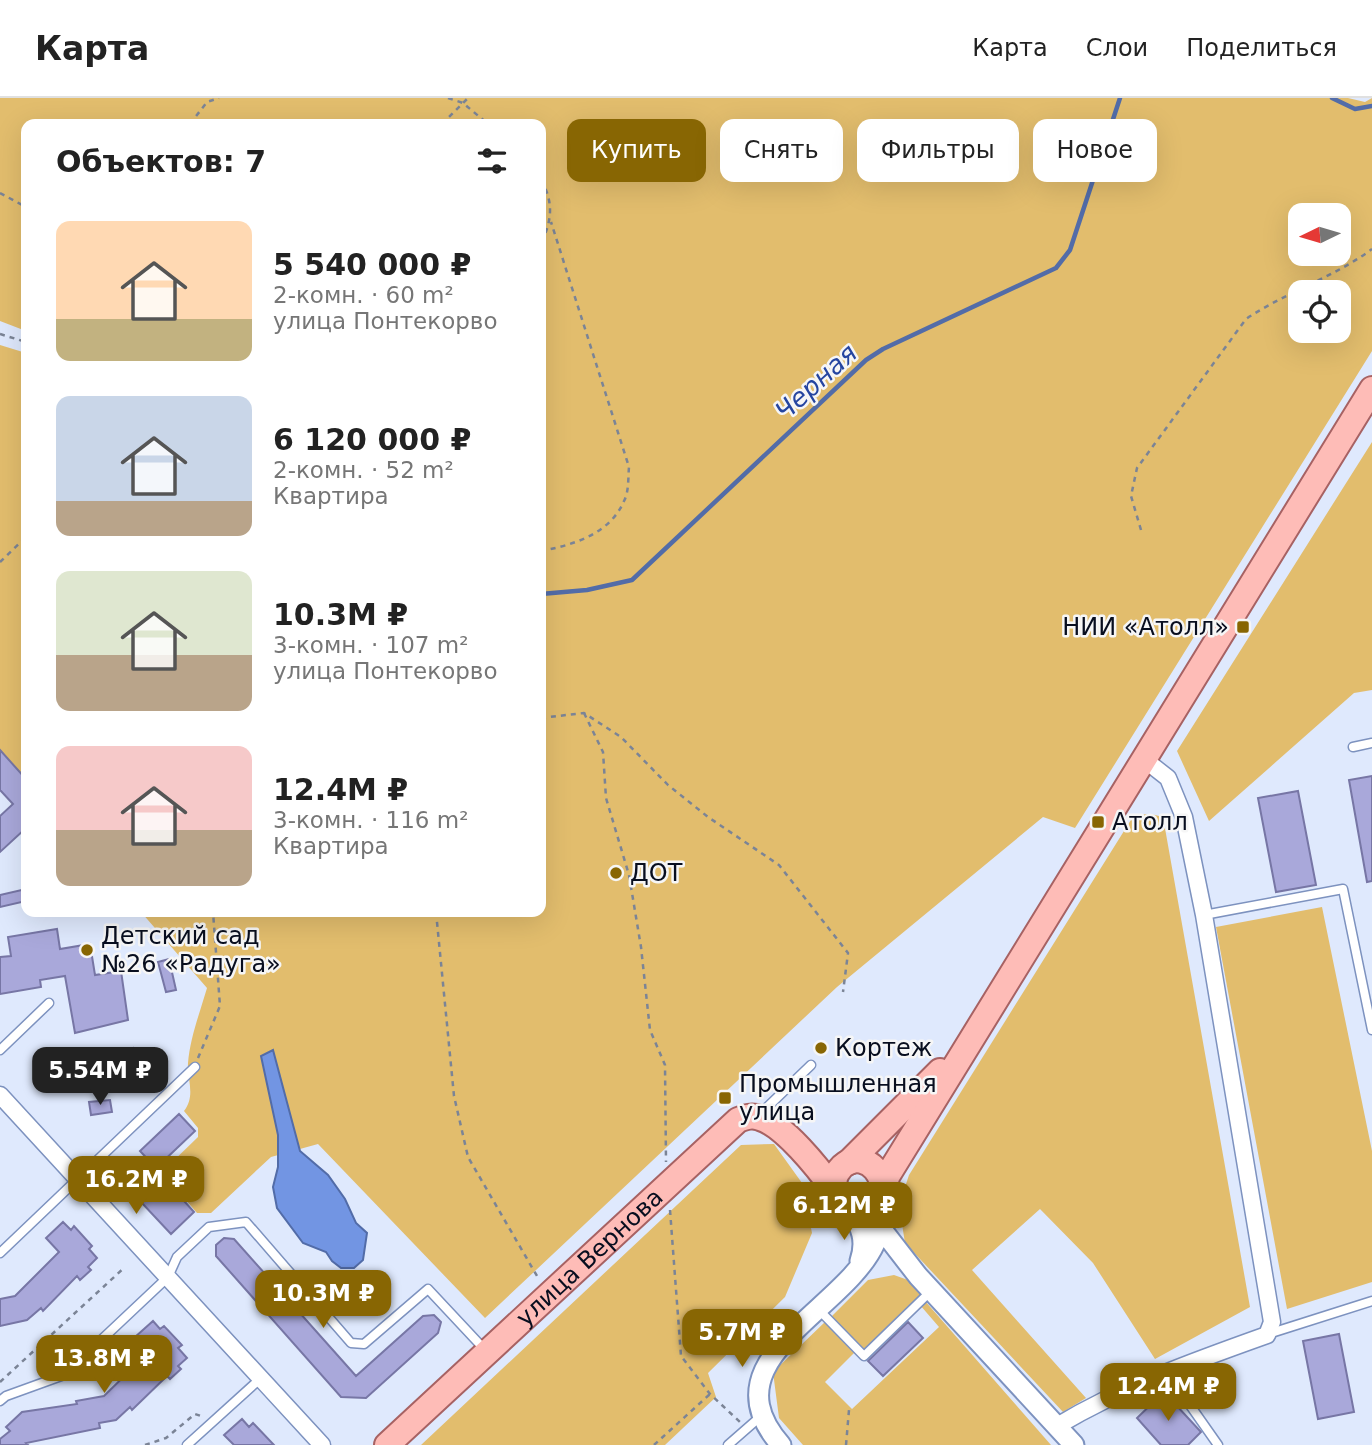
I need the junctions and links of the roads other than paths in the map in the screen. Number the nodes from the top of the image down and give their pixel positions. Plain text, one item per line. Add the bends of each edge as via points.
1 (1372, 389) edge
2 (1372, 743) edge
3 (1353, 747) dead end
4 (1144, 760) junction
5 (1204, 915) junction
6 (49, 1003) dead end
7 (1372, 1030) edge
8 (970, 1041) junction
9 (0, 1050) edge
10 (811, 1065) dead end
11 (195, 1067) road end
12 (0, 1095) edge
13 (758, 1116) junction
14 (800, 1150) junction
15 (846, 1164) junction
16 (78, 1180) junction
17 (833, 1189) junction
18 (881, 1194) junction
19 (851, 1210) junction
20 (880, 1227) junction
21 (0, 1253) edge
22 (855, 1273) junction
23 (167, 1277) junction
24 (931, 1291) junction
25 (1372, 1301) edge
26 (819, 1310) junction
27 (1267, 1335) junction
28 (486, 1351) junction
29 (1166, 1371) junction
30 (261, 1378) junction
31 (0, 1401) edge
32 (760, 1417) junction
33 (1057, 1426) junction
34 (187, 1445) edge
35 (322, 1445) edge
36 (387, 1445) edge
37 (729, 1445) edge
38 (781, 1445) edge
39 (1074, 1445) edge
40 (1218, 1445) edge

1 - 4 main road
2 - 3 lane
4 - 5 street via 1168,778 1175,790
4 - 8 main road
5 - 7 lane via 1343,890
5 - 27 street via 1271,1303
6 - 9 lane
8 - 15 main road
8 - 18 main road via 888,1175
10 - 13 lane
11 - 16 lane
12 - 16 street
13 - 14 main road
13 - 28 main road, улица Вернова via 738,1120
14 - 15 main road via 822,1162
14 - 17 main road
15 - 17 main road via 836,1173
15 - 18 main road via 867,1162 876,1168
16 - 21 lane
16 - 23 street
17 - 19 main road via 839,1202
18 - 19 main road via 870,1208
18 - 20 street
19 - 22 street via 864,1244
20 - 22 street via 876,1243
20 - 24 street
22 - 26 street
23 - 28 lane via 177,1257 209,1227 246,1222 351,1343 364,1344 428,1289
23 - 30 street
23 - 31 lane via 64,1375
24 - 26 lane via 864,1356
24 - 33 street
25 - 27 lane
26 - 32 street via 763,1369 757,1389
27 - 29 street
28 - 36 main road, улица Вернова
29 - 33 street
29 - 40 lane
30 - 34 lane
30 - 35 street
32 - 37 lane
32 - 38 street
33 - 39 street

